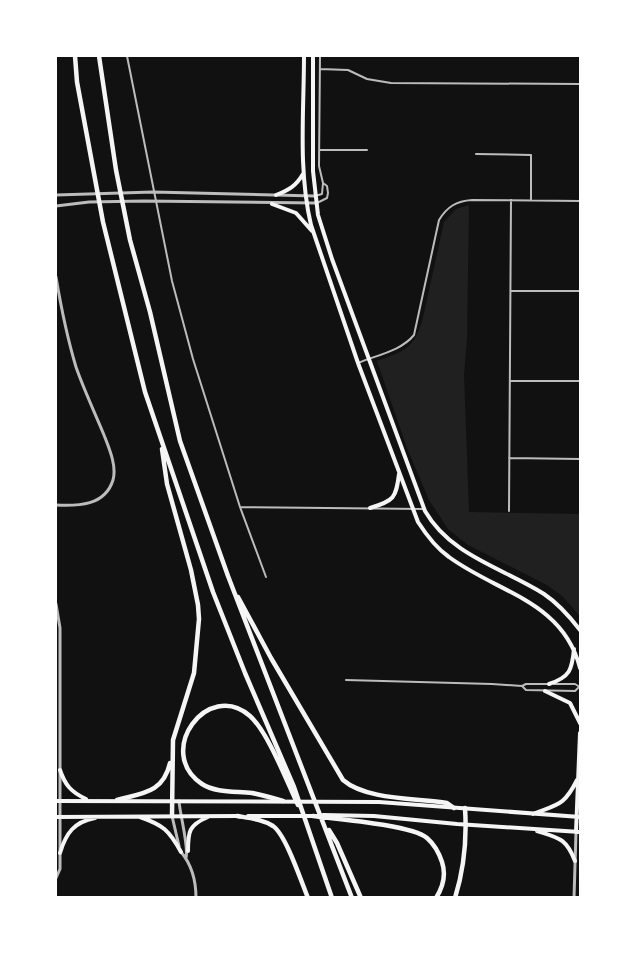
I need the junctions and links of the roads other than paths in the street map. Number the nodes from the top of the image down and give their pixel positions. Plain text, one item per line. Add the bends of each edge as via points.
1 (75, 56) edge
2 (99, 56) edge
3 (127, 56) edge
4 (304, 56) edge
5 (313, 56) edge
6 (320, 56) edge
7 (320, 69) junction
8 (580, 84) edge
9 (320, 150) junction
10 (367, 150) dead end
11 (477, 154) dead end
12 (303, 173) junction
13 (323, 183) junction
14 (153, 192) junction
15 (56, 195) edge
16 (276, 195) junction
17 (305, 196) junction
18 (315, 196) junction
19 (511, 200) junction
20 (531, 200) junction
21 (580, 201) edge
22 (155, 202) junction
23 (316, 203) junction
24 (272, 204) junction
25 (306, 204) junction
26 (56, 206) edge
27 (313, 232) junction
28 (56, 277) edge
29 (511, 291) junction
30 (580, 291) edge
31 (369, 359) junction
32 (358, 363) junction
33 (510, 381) junction
34 (580, 381) edge
35 (159, 432) junction
36 (509, 459) junction
37 (580, 459) edge
38 (399, 473) junction
39 (56, 506) edge
40 (240, 507) junction
41 (370, 508) junction
42 (412, 509) junction
43 (423, 509) junction
44 (509, 511) dead end
45 (228, 576) junction
46 (266, 577) dead end
47 (56, 604) edge
48 (580, 630) edge
49 (574, 648) junction
50 (580, 668) edge
51 (346, 680) dead end
52 (549, 684) junction
53 (522, 686) junction
54 (580, 687) edge
55 (545, 691) junction
56 (580, 723) edge
57 (580, 733) edge
58 (172, 752) junction
59 (60, 770) junction
60 (579, 777) junction
61 (89, 800) junction
62 (117, 800) junction
63 (58, 801) edge
64 (172, 801) junction
65 (178, 801) junction
66 (283, 801) junction
67 (454, 808) junction
68 (465, 808) junction
69 (532, 814) junction
70 (103, 816) junction
71 (136, 816) junction
72 (172, 816) junction
73 (180, 816) junction
74 (211, 816) junction
75 (237, 816) junction
76 (313, 816) joint
77 (58, 817) edge
78 (339, 817) junction
79 (579, 817) edge
80 (323, 821) junction
81 (466, 825) junction
82 (530, 830) junction
83 (578, 832) edge
84 (313, 839) junction
85 (188, 851) junction
86 (181, 852) junction
87 (60, 853) junction
88 (186, 858) junction
89 (575, 861) junction
90 (56, 878) edge
91 (196, 897) edge
92 (308, 897) edge
93 (332, 897) edge
94 (352, 897) edge
95 (361, 897) edge
96 (436, 897) edge
97 (455, 897) edge
98 (574, 897) edge

1 - 35 highway via 103,222 142,381
2 - 45 highway via 129,240 180,441
3 - 14 street
4 - 12 main road
5 - 18 main road
6 - 7 street
7 - 8 street via 348,70 367,79 391,83
7 - 9 street
9 - 10 street
9 - 13 street
11 - 20 street via 531,155
12 - 16 main road via 296,185
12 - 17 main road
13 - 18 street via 322,194
13 - 23 street via 327,186 327,198
14 - 15 street
14 - 16 street
14 - 22 street
16 - 17 street
17 - 18 street
17 - 25 main road
18 - 23 main road
19 - 20 street
19 - 29 street
19 - 31 street via 464,200 444,213 437,228 414,334 404,344
20 - 21 street
22 - 24 street
22 - 26 street
22 - 40 street via 183,322
23 - 25 street
23 - 31 main road via 323,233
24 - 25 street
24 - 27 main road via 296,213
25 - 27 main road
27 - 32 main road
28 - 39 street via 77,369 115,468 114,479 102,497 89,504
29 - 30 street
29 - 33 street
31 - 32 street
31 - 43 main road
32 - 38 main road
33 - 34 street
33 - 36 street
35 - 58 highway via 167,484 198,604 196,662
35 - 84 highway via 217,602
36 - 37 street
36 - 44 street
38 - 41 main road via 394,498
38 - 42 main road
40 - 41 street
40 - 46 street
41 - 42 street
42 - 43 street
42 - 49 main road via 431,541 448,557 539,608 563,630
43 - 48 main road via 449,542 546,595
45 - 67 highway via 270,658 343,780 366,792 447,803
45 - 80 highway
47 - 59 street via 60,628
49 - 50 main road
49 - 52 main road via 566,675
51 - 53 street
52 - 53 street
52 - 54 street
53 - 55 street via 526,690
54 - 55 street via 575,691
55 - 56 main road via 570,703
57 - 60 main road
58 - 62 highway via 159,785
58 - 64 highway
59 - 61 main road via 64,784
59 - 63 street
60 - 69 main road via 569,797
60 - 79 main road
61 - 62 main road
61 - 63 main road
62 - 64 main road
63 - 77 street
64 - 65 main road
64 - 72 highway
65 - 66 main road
65 - 73 street
66 - 67 main road
66 - 84 highway via 211,788 199,781 190,772 184,755 186,733 197,717 213,709 228,708 243,711 255,722
67 - 68 main road
68 - 69 main road
68 - 81 highway
69 - 79 main road
70 - 71 main road
70 - 77 main road
70 - 87 main road via 67,832
71 - 72 main road
71 - 86 main road via 164,827
72 - 73 main road
72 - 86 street
73 - 74 main road
73 - 85 street
74 - 75 main road
74 - 85 main road via 193,825
75 - 76 main road
75 - 92 highway via 258,819 277,829
76 - 78 highway
77 - 87 street
78 - 81 main road via 374,816
78 - 96 highway via 406,828 428,838 440,854 443,866 442,885
79 - 83 main road
80 - 94 highway
80 - 95 highway
81 - 82 main road
81 - 97 highway
82 - 83 main road
82 - 89 main road via 561,840 569,846
83 - 89 street
84 - 93 highway
85 - 88 street
86 - 88 street
87 - 90 street
88 - 91 street via 194,876
89 - 98 street

